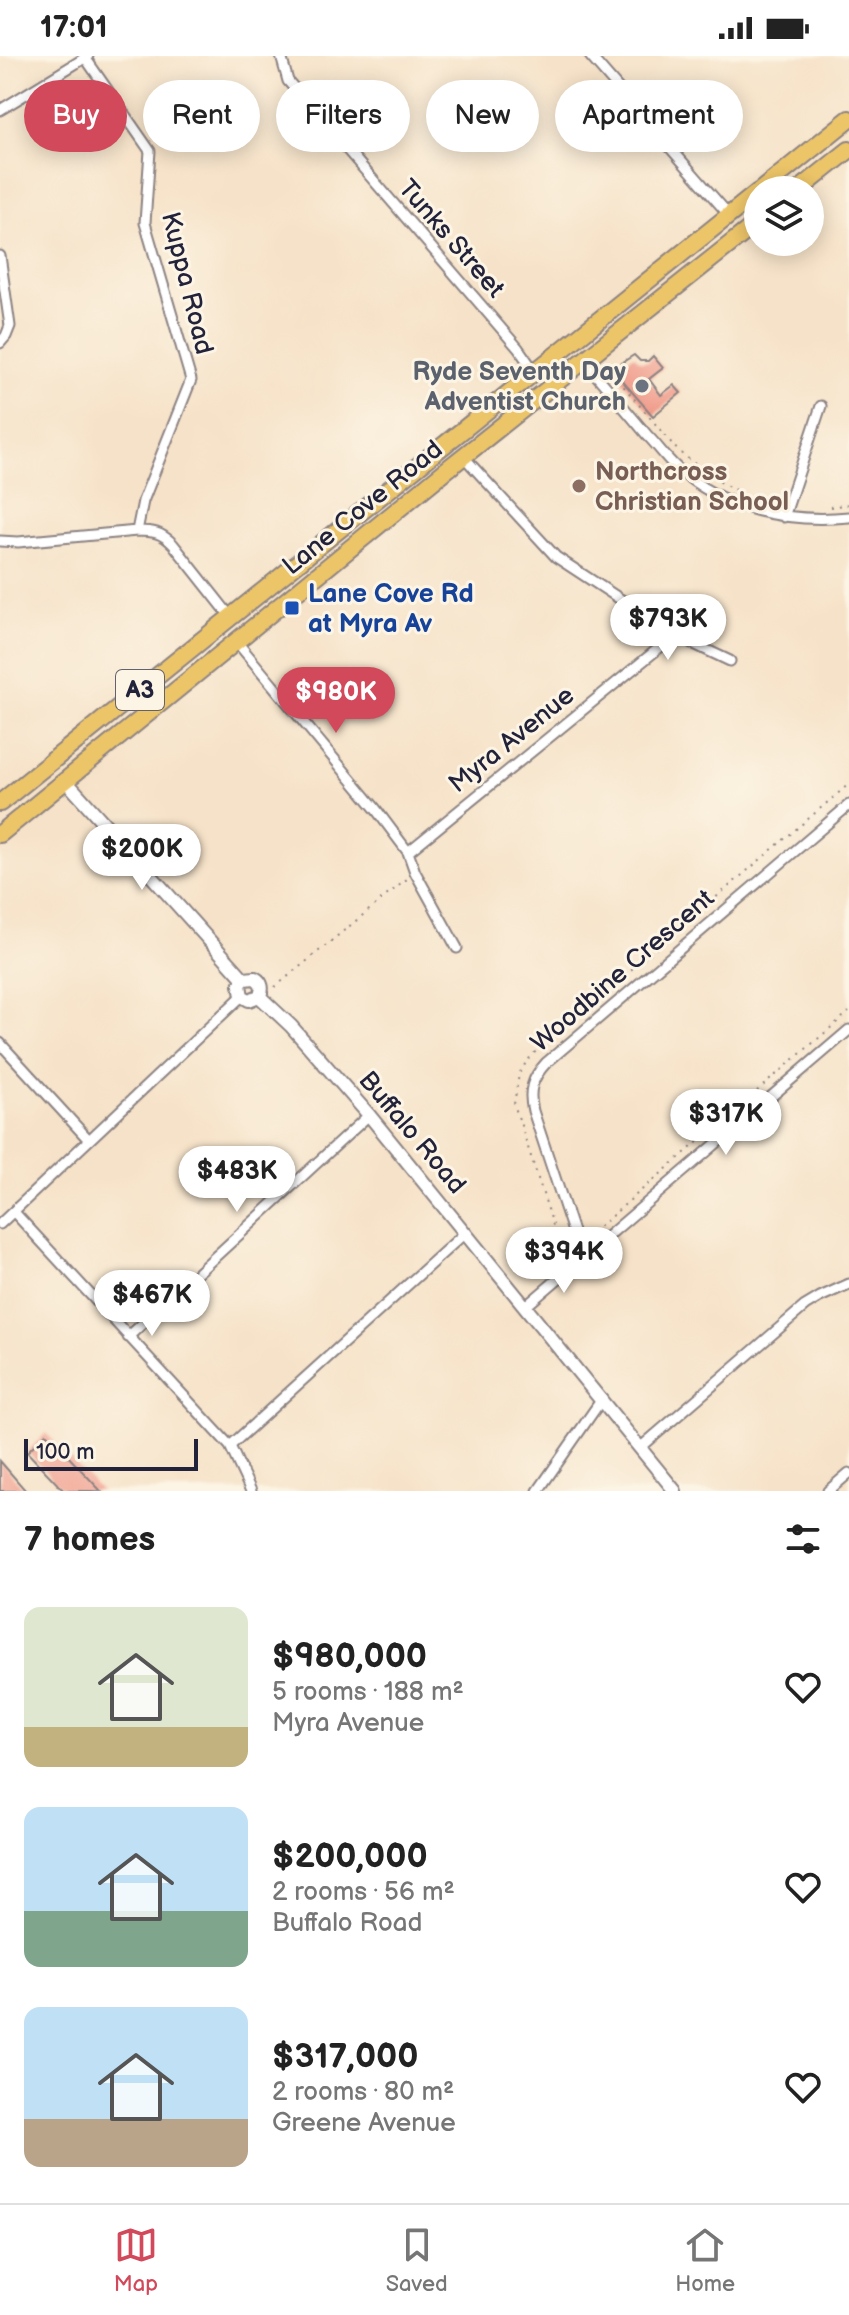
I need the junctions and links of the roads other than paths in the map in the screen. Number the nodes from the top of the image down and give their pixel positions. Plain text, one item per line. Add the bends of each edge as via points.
1 (86, 56) edge
2 (281, 56) edge
3 (590, 56) edge
4 (0, 110) edge
5 (849, 119) edge
6 (849, 150) edge
7 (778, 176) edge
8 (816, 176) edge
9 (744, 203) edge
10 (729, 215) junction
11 (744, 233) edge
12 (0, 256) edge
13 (0, 343) edge
14 (583, 360) junction
15 (535, 372) junction
16 (821, 406) dead end
17 (463, 456) junction
18 (784, 517) junction
19 (849, 517) edge
20 (137, 531) junction
21 (0, 541) edge
22 (230, 616) junction
23 (675, 635) junction
24 (236, 641) junction
25 (730, 661) dead end
26 (50, 764) junction
27 (66, 781) junction
28 (0, 803) edge
29 (849, 805) edge
30 (0, 834) edge
31 (408, 852) junction
32 (457, 948) dead end
33 (244, 979) junction
34 (242, 996) junction
35 (259, 996) junction
36 (849, 1030) edge
37 (0, 1043) edge
38 (369, 1115) junction
39 (89, 1140) junction
40 (14, 1212) junction
41 (0, 1224) edge
42 (466, 1232) junction
43 (582, 1259) junction
44 (849, 1284) edge
45 (525, 1307) junction
46 (128, 1337) junction
47 (602, 1399) junction
48 (230, 1446) junction
49 (640, 1448) junction
50 (849, 1473) edge
51 (251, 1491) edge
52 (538, 1491) edge
53 (675, 1491) edge
54 (828, 1491) edge

1 - 4 street
1 - 20 street, Kuppa Road via 150,151 145,223 191,380 143,501
2 - 15 street, Tunks Street via 288,81
3 - 10 street
5 - 7 highway, Lane Cove Road / A3
6 - 8 highway
9 - 10 highway, Lane Cove Road / A3
10 - 15 highway, Lane Cove Road / A3
11 - 14 highway, Lane Cove Road / A3
12 - 13 street via 10,315
14 - 17 highway, Lane Cove Road / A3
14 - 18 street via 695,482 741,506
15 - 22 highway, Lane Cove Road / A3
16 - 18 street
17 - 23 street via 556,557
17 - 24 highway, Lane Cove Road / A3
18 - 19 street
20 - 21 street
20 - 22 street via 164,535
22 - 26 highway, Lane Cove Road / A3
23 - 25 street
23 - 31 street, Myra Avenue
24 - 27 highway, Lane Cove Road / A3
24 - 31 street
26 - 27 highway
26 - 28 highway, Lane Cove Road / A3
27 - 30 highway, Lane Cove Road / A3
27 - 33 street
29 - 43 street, Woodbine Crescent via 534,1077 533,1111
31 - 32 street
33 - 34 street
33 - 35 street via 260,983
34 - 35 street
34 - 39 street
35 - 38 street, Buffalo Road
36 - 43 street
37 - 39 street
38 - 42 street, Buffalo Road
38 - 46 street
39 - 40 street
40 - 41 street
40 - 46 street
42 - 45 street, Buffalo Road
42 - 48 street
43 - 45 street
44 - 49 street via 805,1306
45 - 47 street, Buffalo Road
46 - 48 street
47 - 49 street, Buffalo Road
47 - 52 street
48 - 51 street
49 - 53 street, Buffalo Road
50 - 54 street

